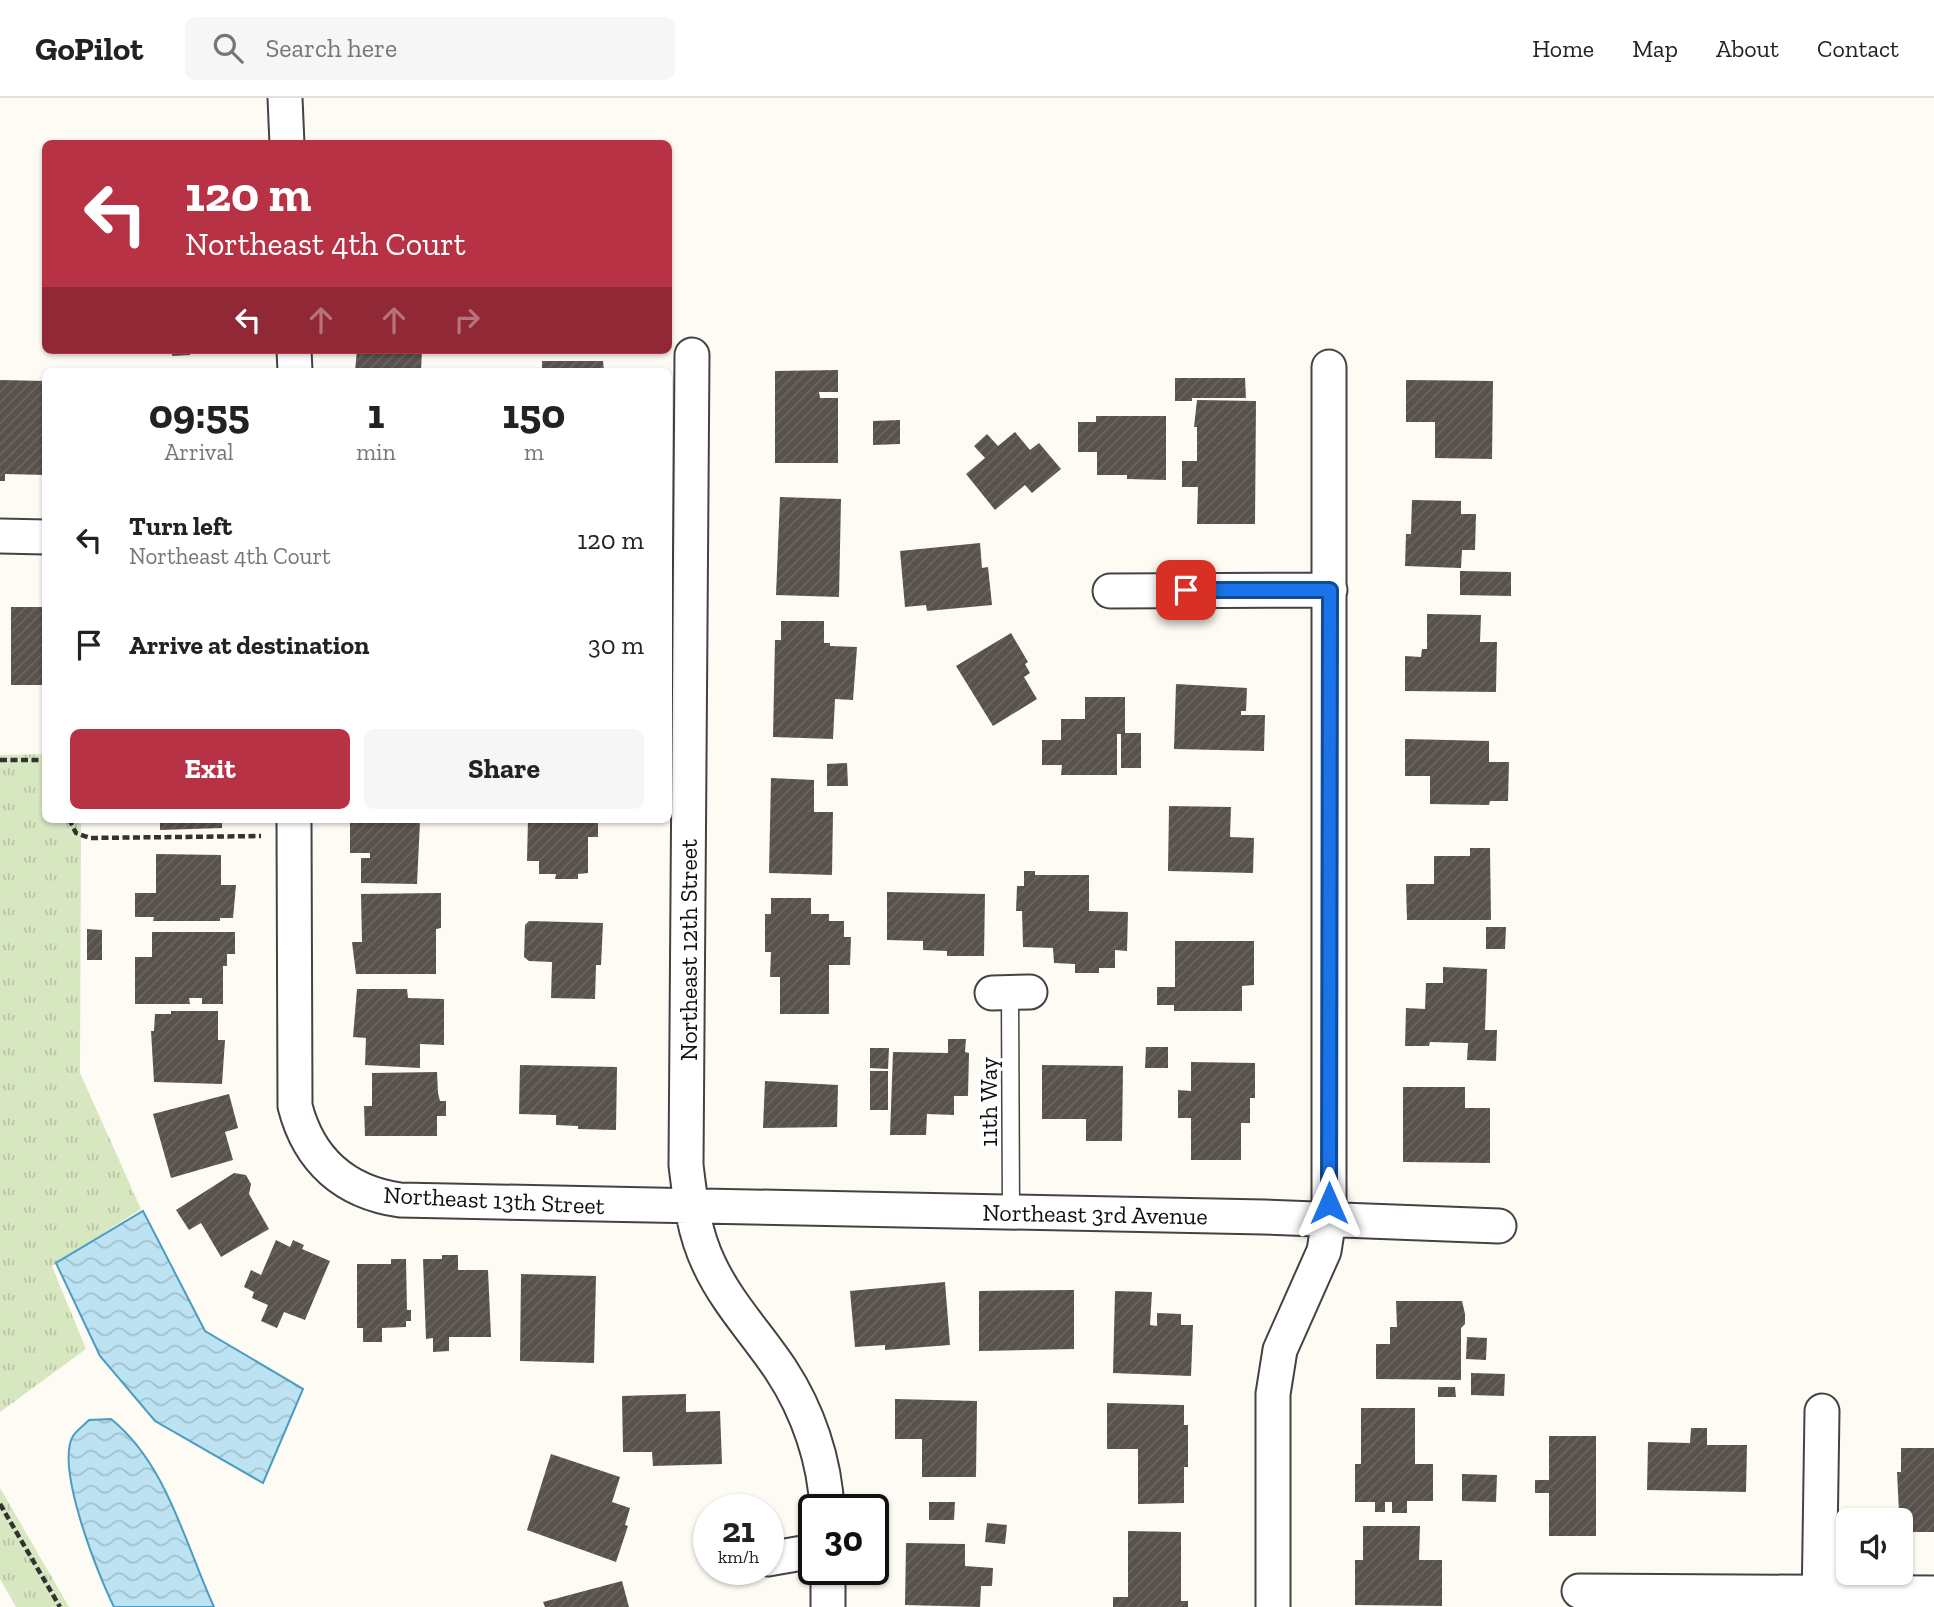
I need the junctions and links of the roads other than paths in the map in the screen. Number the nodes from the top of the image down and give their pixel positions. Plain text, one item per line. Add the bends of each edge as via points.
1 (285, 98) edge
2 (287, 140) edge
3 (692, 355) dead end
4 (1329, 367) dead end
5 (0, 536) edge
6 (42, 537) edge
7 (1110, 590) dead end
8 (1330, 590) junction
9 (294, 827) edge
10 (1011, 993) dead end
11 (692, 1208) junction
12 (1011, 1212) junction
13 (1329, 1219) junction
14 (1499, 1226) dead end
15 (1822, 1411) dead end
16 (825, 1494) edge
17 (828, 1585) edge
18 (1579, 1591) dead end
19 (1934, 1593) edge
20 (1819, 1600) edge
21 (828, 1607) edge
22 (1273, 1607) edge

1 - 2 street
3 - 11 street, Northeast 12th Street via 686,1165
4 - 8 street
5 - 6 street
7 - 8 street
8 - 13 street
9 - 11 street, Northeast 13th Street via 295,1106 308,1143 331,1171 364,1192 400,1200
10 - 12 lane, 11th Way
11 - 12 street, Northeast 3rd Avenue
11 - 16 street, Northeast 12th Street via 708,1262 724,1293 799,1400 821,1464
12 - 13 street, Northeast 3rd Avenue
13 - 14 street, Northeast 3rd Avenue
13 - 22 street via 1324,1251 1280,1350 1273,1394
15 - 20 street
17 - 21 street
18 - 20 street
19 - 20 street

